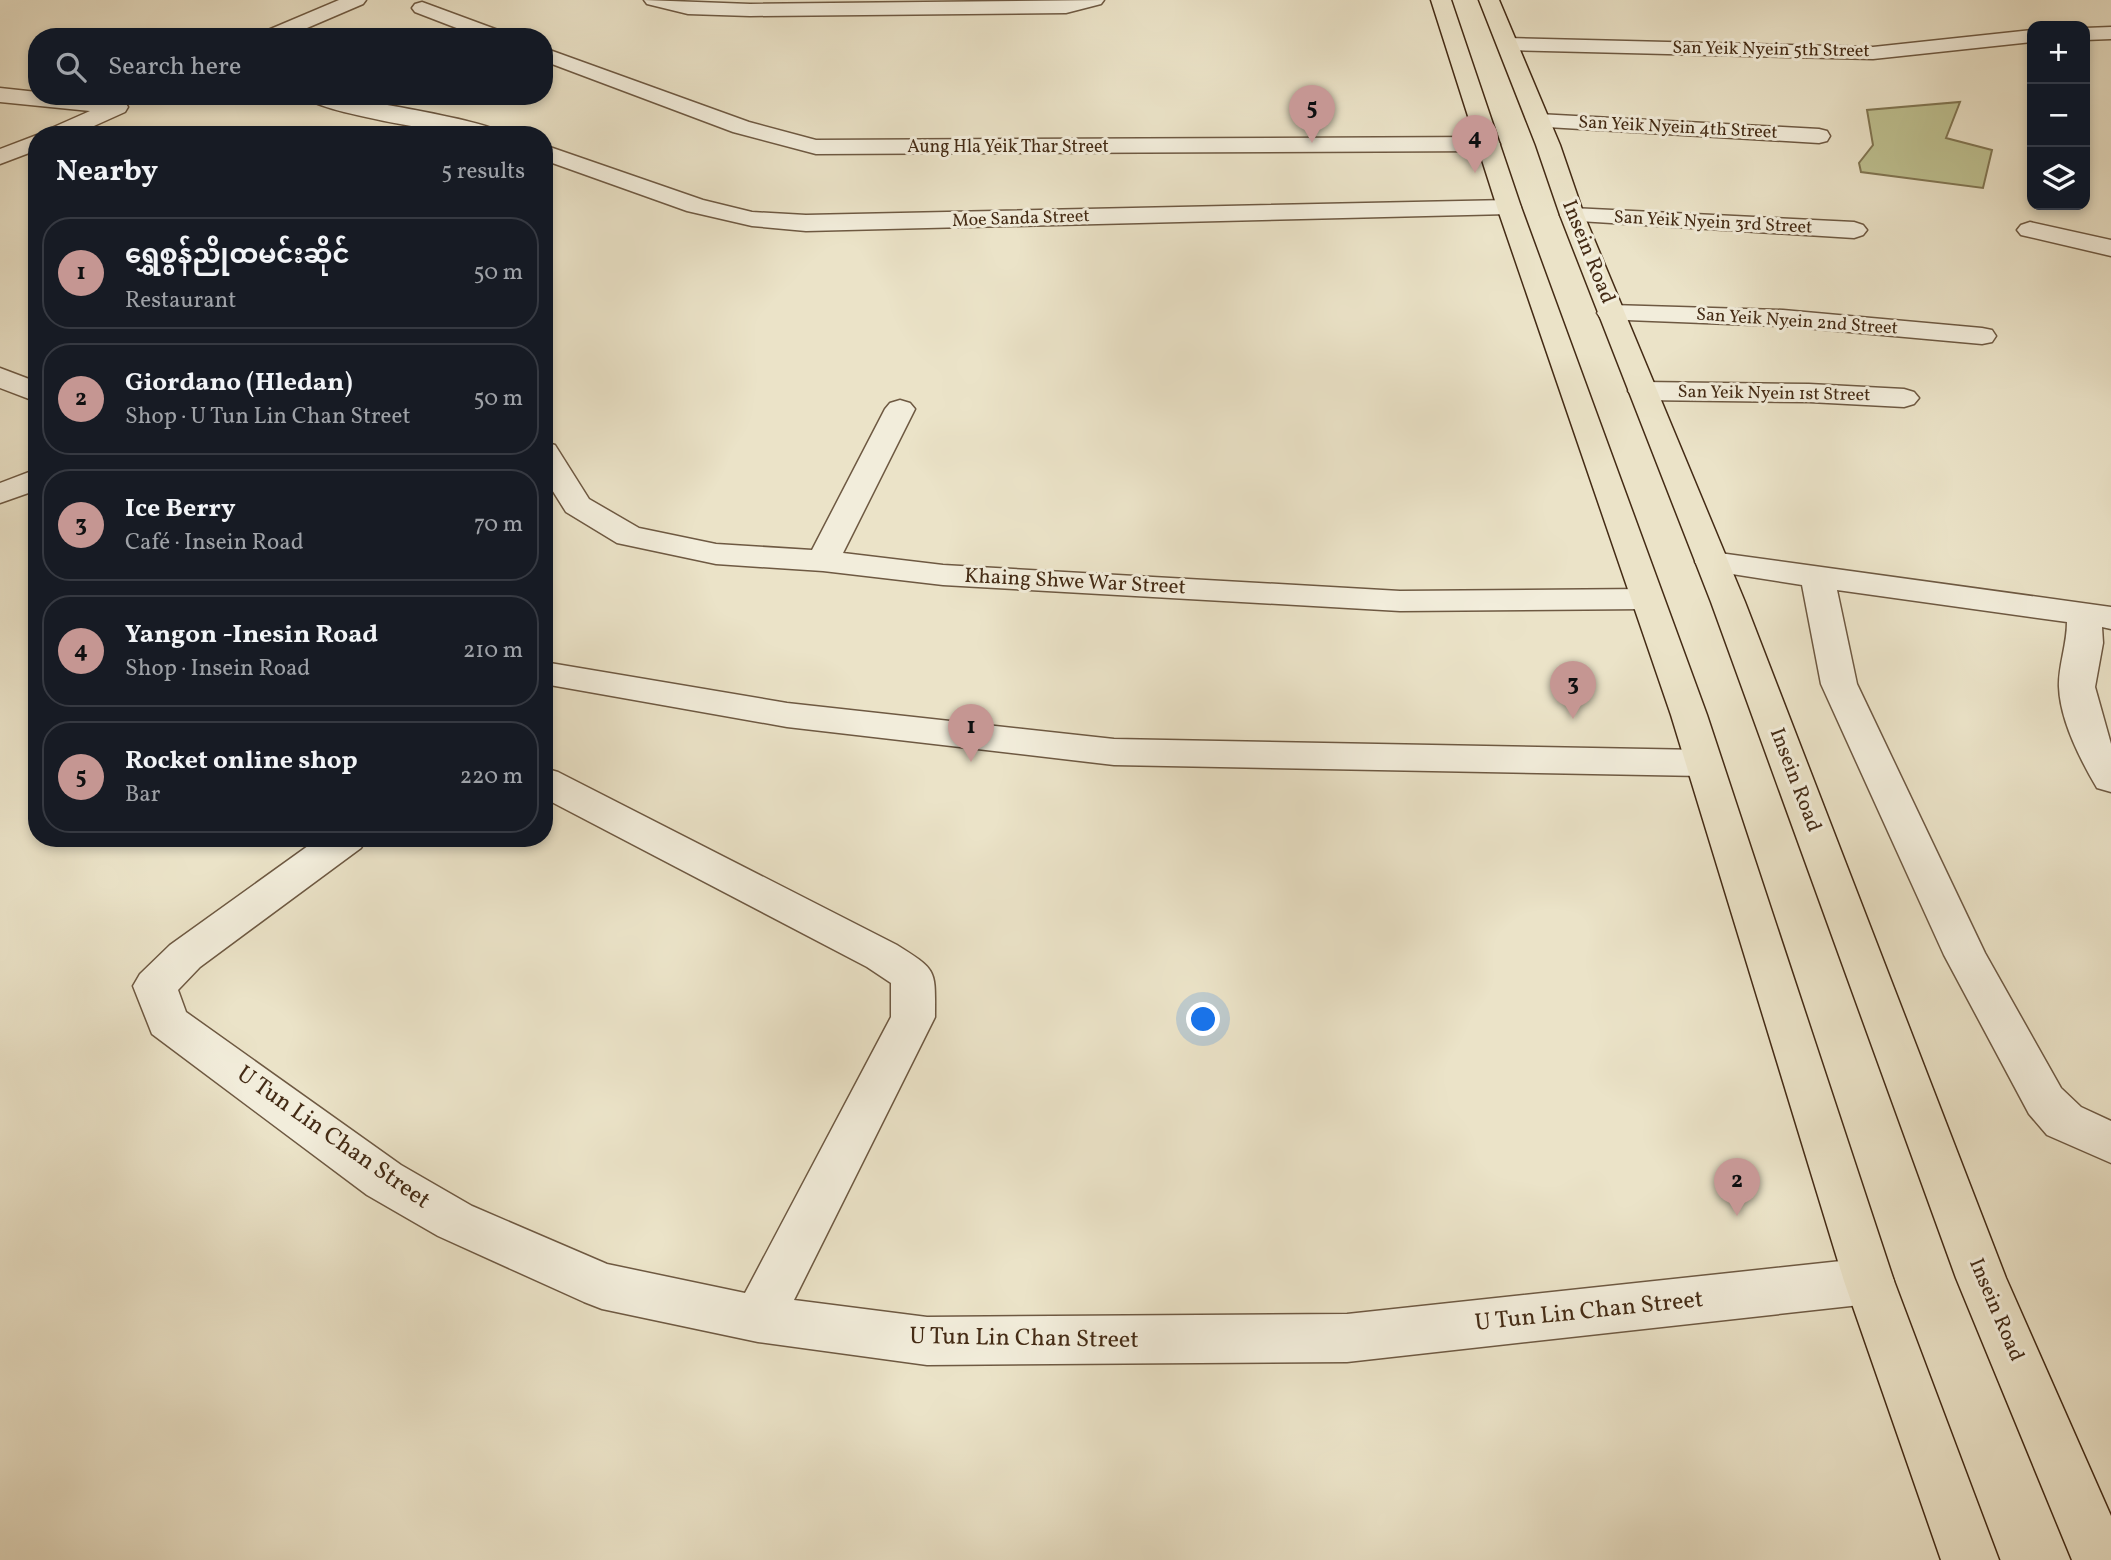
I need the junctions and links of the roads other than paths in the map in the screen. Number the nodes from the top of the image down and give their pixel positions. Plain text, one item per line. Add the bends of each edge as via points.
1 (356, 0) edge
2 (654, 0) edge
3 (1094, 0) edge
4 (1441, 0) edge
5 (1489, 0) edge
6 (422, 8) dead end
7 (289, 28) edge
8 (475, 28) edge
9 (2111, 33) edge
10 (2090, 34) edge
11 (2027, 37) edge
12 (1508, 44) junction
13 (553, 57) edge
14 (0, 95) edge
15 (28, 98) edge
16 (98, 105) edge
17 (121, 105) edge
18 (339, 105) edge
19 (117, 107) junction
20 (1538, 121) junction
21 (75, 126) edge
22 (460, 126) edge
23 (1819, 136) dead end
24 (1488, 144) junction
25 (28, 146) edge
26 (553, 155) edge
27 (0, 157) edge
28 (1509, 207) junction
29 (1572, 215) junction
30 (1854, 230) dead end
31 (2030, 230) dead end
32 (2111, 248) edge
33 (1611, 313) junction
34 (1982, 336) dead end
35 (0, 377) edge
36 (28, 389) edge
37 (1643, 391) junction
38 (1904, 398) dead end
39 (901, 409) dead end
40 (553, 466) edge
41 (28, 482) edge
42 (0, 494) edge
43 (823, 561) junction
44 (1712, 562) junction
45 (1817, 577) junction
46 (1646, 599) junction
47 (2097, 616) edge
48 (553, 675) edge
49 (1702, 763) junction
50 (2111, 779) edge
51 (553, 785) edge
52 (334, 847) edge
53 (2111, 1143) edge
54 (1869, 1281) junction
55 (758, 1319) junction
56 (1970, 1560) edge
57 (2101, 1560) edge

1 - 7 street
2 - 3 street via 688,8 750,10 1066,7
4 - 24 main road
5 - 12 main road, Insein Road
6 - 8 street
9 - 10 street
11 - 12 street, San Yeik Nyein 5th Street via 1873,53
12 - 20 main road, Insein Road
13 - 24 street, Aung Hla Yeik Thar Street via 741,127 816,147
14 - 15 street
16 - 19 street
17 - 19 street
18 - 22 street
19 - 21 street
20 - 23 street, San Yeik Nyein 4th Street
20 - 29 main road, Insein Road
24 - 28 main road
25 - 27 street
26 - 28 street, Moe Sanda Street via 696,206 752,219 806,223
28 - 46 main road
29 - 30 street, San Yeik Nyein 3rd Street
29 - 33 main road, Insein Road
31 - 32 street
33 - 34 street, San Yeik Nyein 2nd Street via 1783,318
33 - 37 main road, Insein Road
35 - 36 street
37 - 38 street, San Yeik Nyein 1st Street
37 - 44 main road, Insein Road
39 - 43 street
40 - 43 street, Khaing Shwe War Street via 577,505 629,536 716,554
41 - 42 street
43 - 46 street, Khaing Shwe War Street via 943,575 1400,601
44 - 45 street
44 - 57 main road, Insein Road via 1981,1278
45 - 47 street
45 - 53 street via 1839,684 1965,955 2045,1101 2064,1121
46 - 49 main road
47 - 50 street via 2085,643 2077,687 2090,740
48 - 49 street via 787,715 1114,752
49 - 54 main road
51 - 55 street via 913,976 913,1017
52 - 55 street, U Tun Lin Chan Street via 185,956 155,986 169,1022 384,1180 455,1221 602,1286
54 - 55 street, U Tun Lin Chan Street via 1347,1338 927,1341
54 - 56 main road

